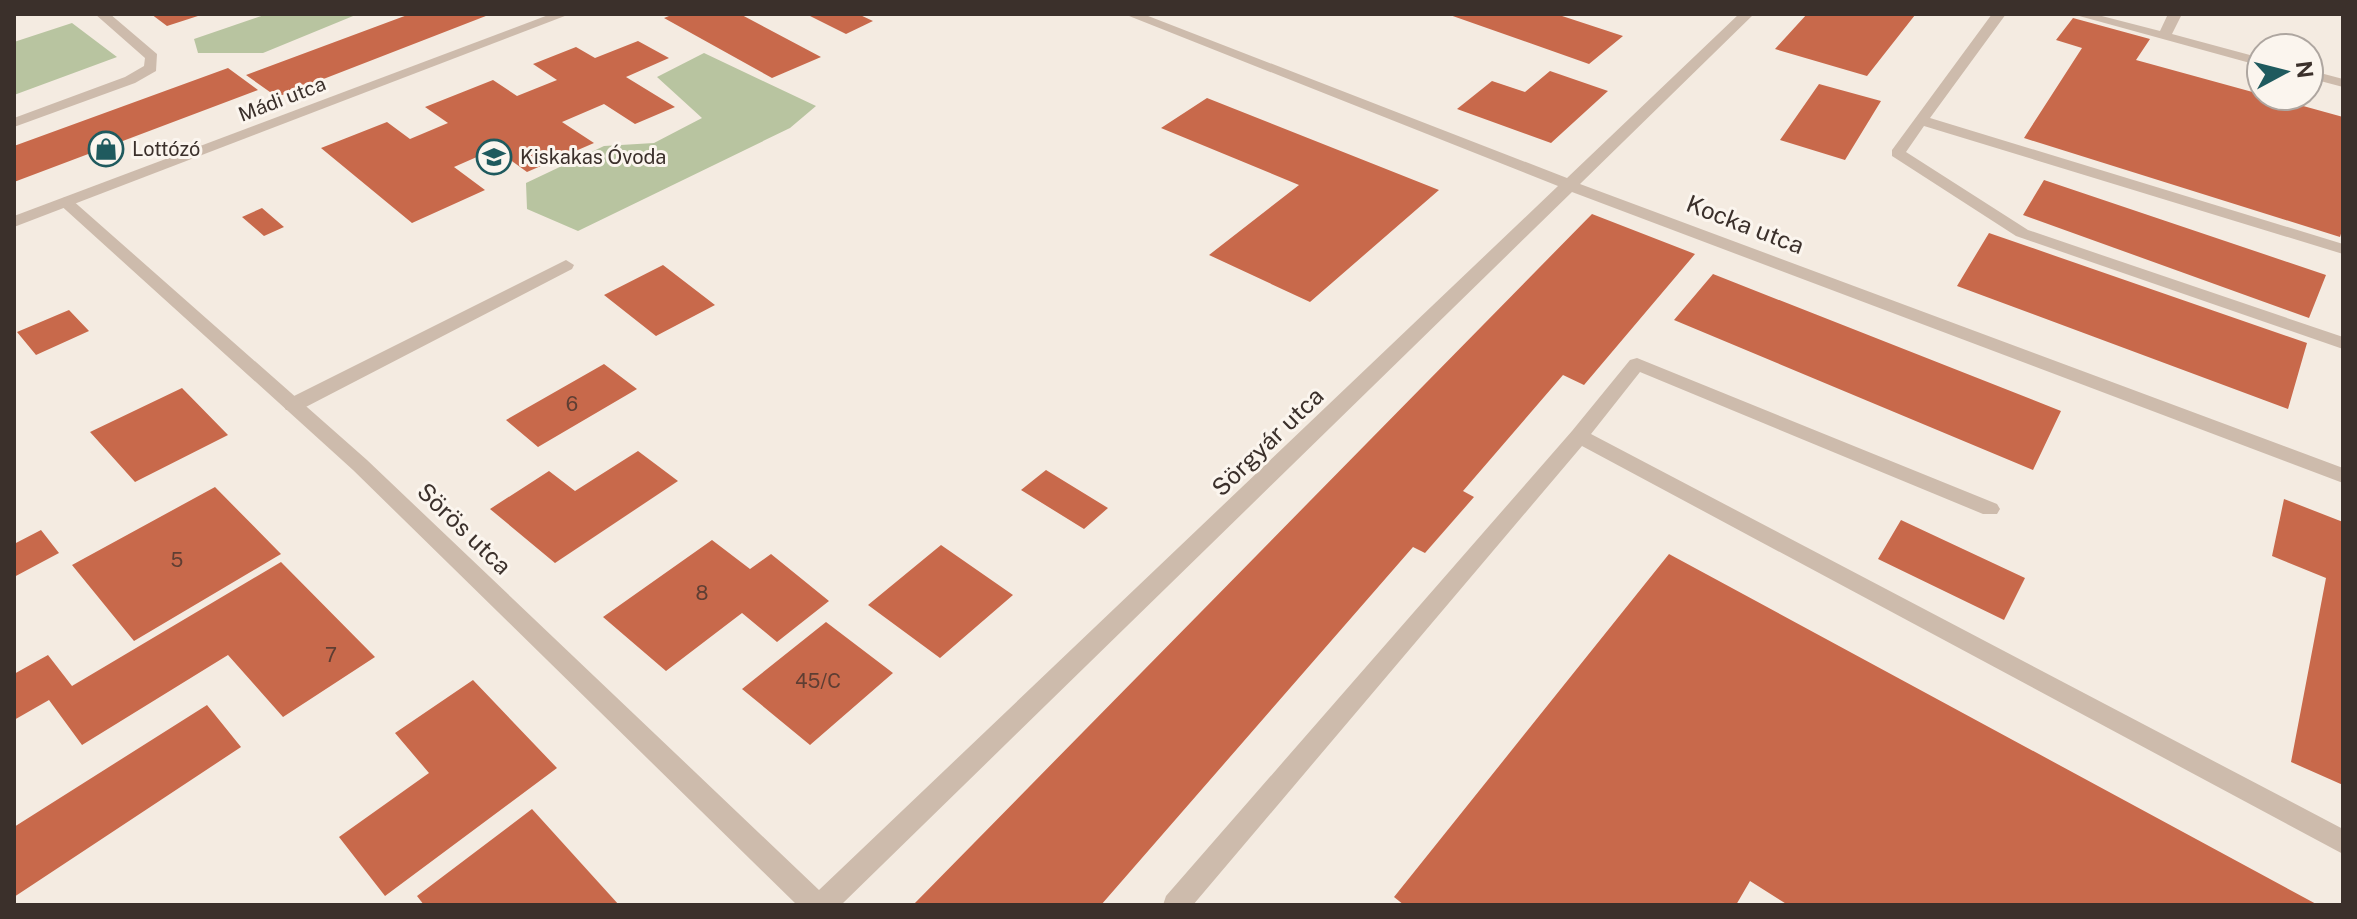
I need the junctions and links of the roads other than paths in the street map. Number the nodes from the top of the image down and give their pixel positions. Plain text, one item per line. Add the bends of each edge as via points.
1 (102, 14) edge
2 (563, 14) edge
3 (1131, 14) edge
4 (1747, 14) edge
5 (1999, 14) edge
6 (2079, 14) edge
7 (2175, 14) edge
8 (2164, 36) junction
9 (2245, 58) edge
10 (1921, 120) junction
11 (14, 123) edge
12 (1572, 186) junction
13 (65, 202) junction
14 (14, 222) edge
15 (2343, 249) edge
16 (566, 265) dead end
17 (2343, 343) edge
18 (293, 405) junction
19 (1579, 436) junction
20 (2343, 476) edge
21 (1990, 509) dead end
22 (2343, 842) edge
23 (816, 905) edge
24 (822, 905) edge
25 (1176, 905) edge

1 - 11 street via 152,57 151,68
2 - 13 street, Mádi utca
3 - 12 street, Kocka utca
4 - 12 street, Sörgyár utca
5 - 10 street
6 - 8 street
7 - 8 street
8 - 9 street
10 - 15 street
10 - 17 street via 1897,153 2022,233
12 - 20 street, Kocka utca
12 - 24 street, Sörgyár utca
13 - 14 street, Mádi utca
13 - 18 street, Sörös utca
16 - 18 street
18 - 23 street, Sörös utca
19 - 21 street via 1637,364
19 - 22 street
19 - 25 street

